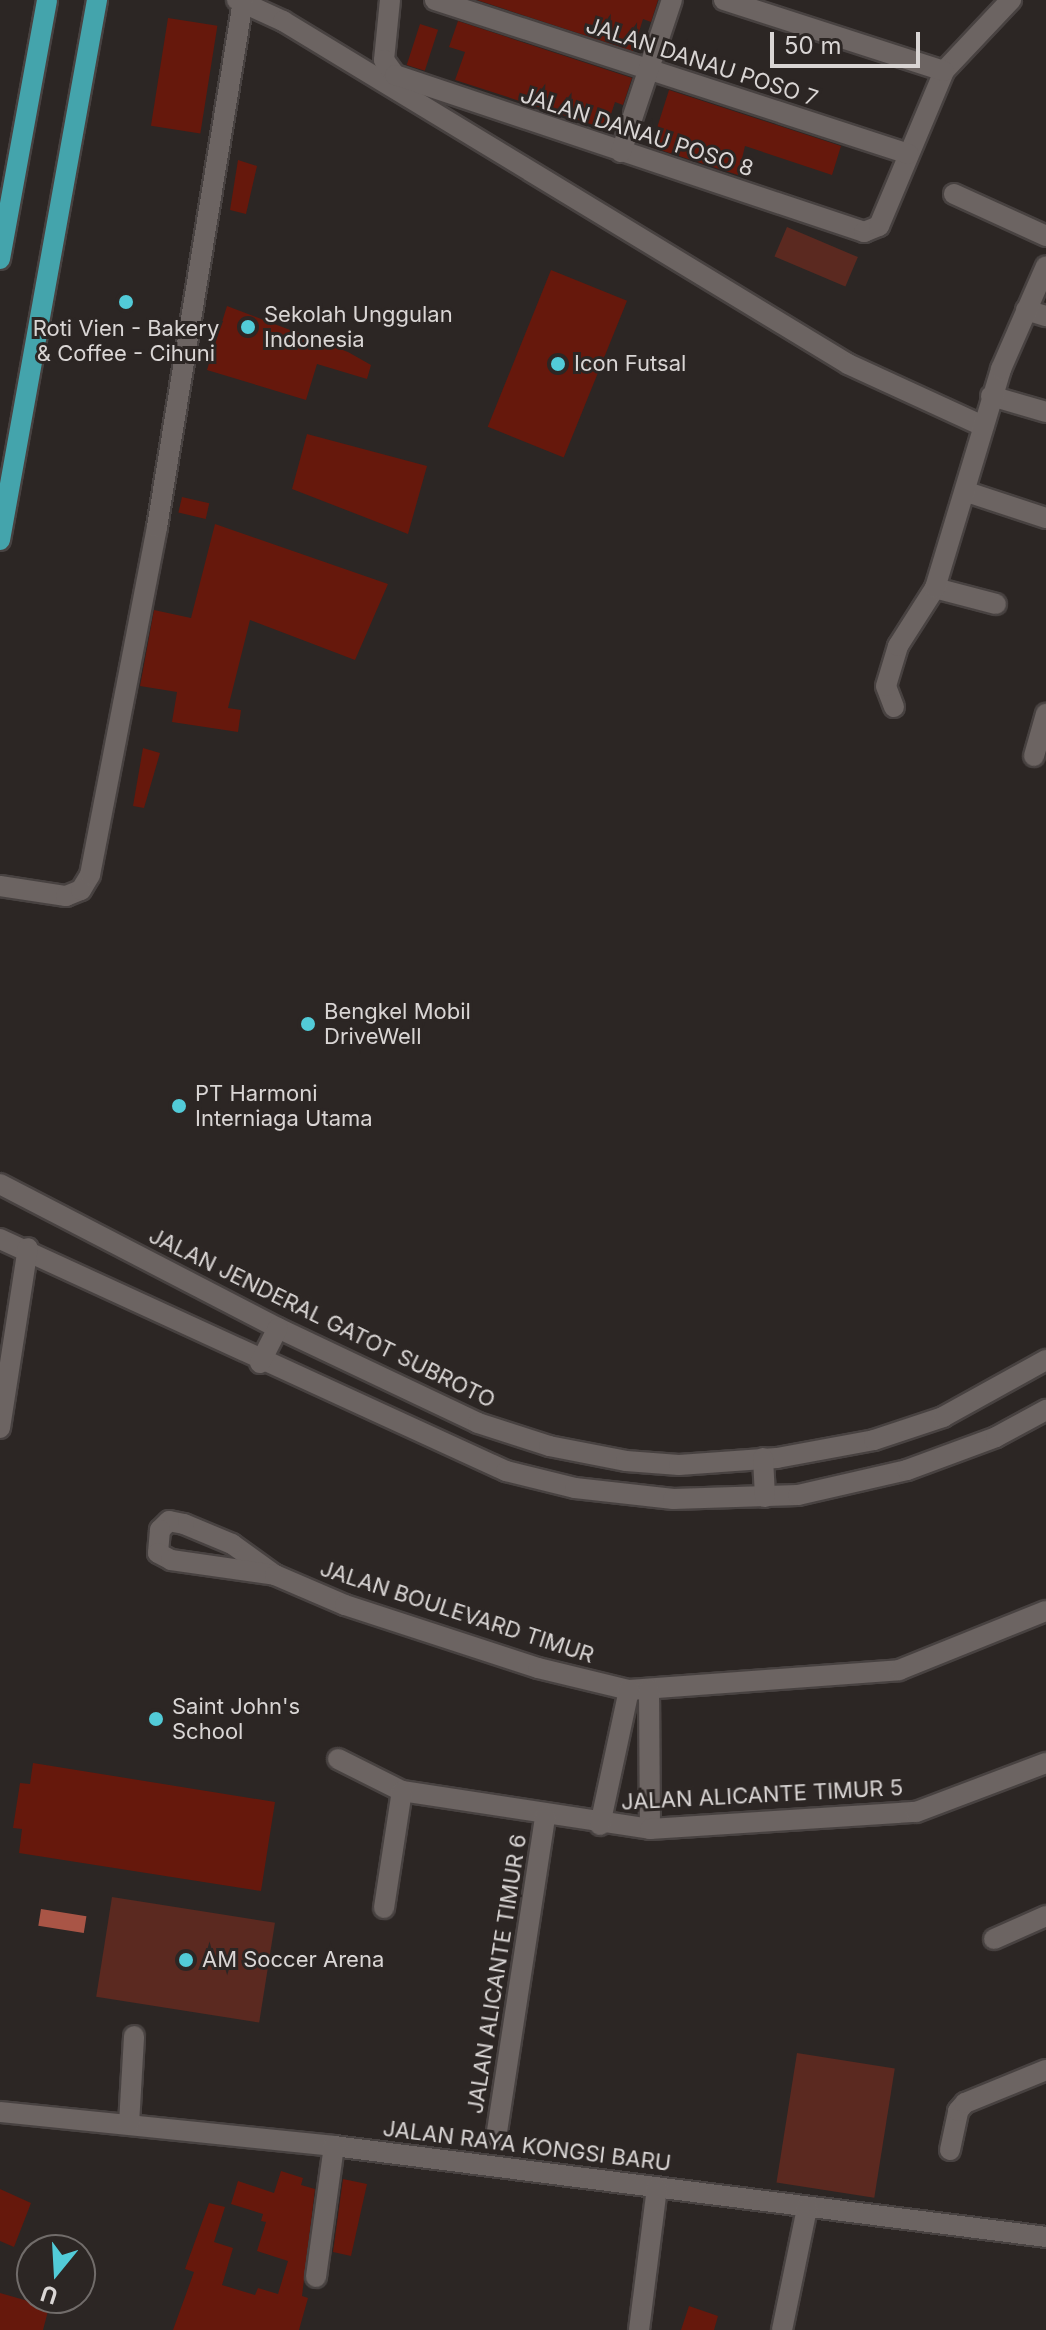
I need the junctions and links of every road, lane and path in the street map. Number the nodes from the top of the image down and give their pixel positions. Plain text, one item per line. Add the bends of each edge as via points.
1 (47, 0) edge
2 (97, 0) edge
3 (390, 0) edge
4 (435, 0) edge
5 (672, 0) edge
6 (724, 0) edge
7 (1011, 0) edge
8 (240, 1) edge
9 (649, 70) junction
10 (944, 71) junction
11 (621, 152) junction
12 (909, 154) junction
13 (954, 194) dead end
14 (1046, 236) edge
15 (0, 259) edge
16 (1046, 266) edge
17 (1036, 313) edge
18 (991, 396) junction
19 (1046, 412) edge
20 (983, 426) junction
21 (967, 492) junction
22 (1046, 518) edge
23 (0, 540) edge
24 (935, 588) junction
25 (996, 604) dead end
26 (894, 707) dead end
27 (1046, 714) edge
28 (1034, 756) dead end
29 (0, 886) edge
30 (0, 1184) edge
31 (0, 1239) edge
32 (28, 1248) junction
33 (278, 1328) junction
34 (1046, 1360) edge
35 (260, 1363) junction
36 (1046, 1410) edge
37 (0, 1428) edge
38 (763, 1458) junction
39 (765, 1497) junction
40 (275, 1575) junction
41 (1046, 1611) edge
42 (639, 1690) junction
43 (338, 1759) dead end
44 (1046, 1763) edge
45 (402, 1791) junction
46 (545, 1817) junction
47 (600, 1825) junction
48 (650, 1829) junction
49 (384, 1908) dead end
50 (1046, 1916) edge
51 (994, 1939) dead end
52 (134, 2036) dead end
53 (1046, 2070) edge
54 (0, 2112) edge
55 (129, 2124) junction
56 (496, 2138) dead end
57 (334, 2146) junction
58 (950, 2150) dead end
59 (657, 2188) junction
60 (807, 2208) junction
61 (1046, 2237) edge
62 (316, 2277) dead end
63 (639, 2330) edge
64 (782, 2330) edge

1 - 15 main road
2 - 23 main road
3 - 11 street, JALAN DANAU POSO 8 via 384,60 395,75
4 - 9 street, JALAN DANAU POSO 7
5 - 9 street
6 - 10 street
7 - 10 street
8 - 20 street via 314,39 848,364
8 - 29 street via 157,527 90,875 81,890 66,896
9 - 11 street
9 - 12 street, JALAN DANAU POSO 7
10 - 12 street
11 - 12 street, JALAN DANAU POSO 8 via 864,232 879,226
13 - 14 street
16 - 17 street
17 - 18 street
18 - 19 street
18 - 20 street
20 - 21 street
21 - 22 street
21 - 24 street
24 - 25 street
24 - 26 street via 898,646 886,686
27 - 28 street
30 - 33 street, JALAN JENDERAL GATOT SUBROTO
31 - 32 street
32 - 35 street
32 - 37 street
33 - 35 street
33 - 38 street, JALAN JENDERAL GATOT SUBROTO via 478,1423 549,1446 679,1465
34 - 38 street, JALAN JENDERAL GATOT SUBROTO via 943,1417 874,1440
35 - 39 street via 506,1471 575,1488 659,1498
36 - 39 street via 996,1437 907,1470
38 - 39 street
40 - 40 street, JALAN BOULEVARD TIMUR via 232,1544 184,1524 169,1521 160,1530 158,1553 171,1560
40 - 42 street, JALAN BOULEVARD TIMUR via 345,1605 538,1668
41 - 42 street, JALAN BOULEVARD TIMUR via 899,1670
42 - 47 street
42 - 48 street
43 - 45 street, JALAN ALICANTE TIMUR 5
44 - 48 street, JALAN ALICANTE TIMUR 5 via 916,1812
45 - 46 street, JALAN ALICANTE TIMUR 5
45 - 49 street
46 - 47 street, JALAN ALICANTE TIMUR 5
46 - 56 street, JALAN ALICANTE TIMUR 6
47 - 48 street, JALAN ALICANTE TIMUR 5
50 - 51 street
52 - 55 street
53 - 58 street via 965,2103 958,2111
54 - 55 street, JALAN RAYA KONGSI BARU
55 - 57 street, JALAN RAYA KONGSI BARU
57 - 59 street, JALAN RAYA KONGSI BARU
57 - 62 street
59 - 60 street, JALAN RAYA KONGSI BARU
59 - 63 street
60 - 61 street, JALAN RAYA KONGSI BARU
60 - 64 street

